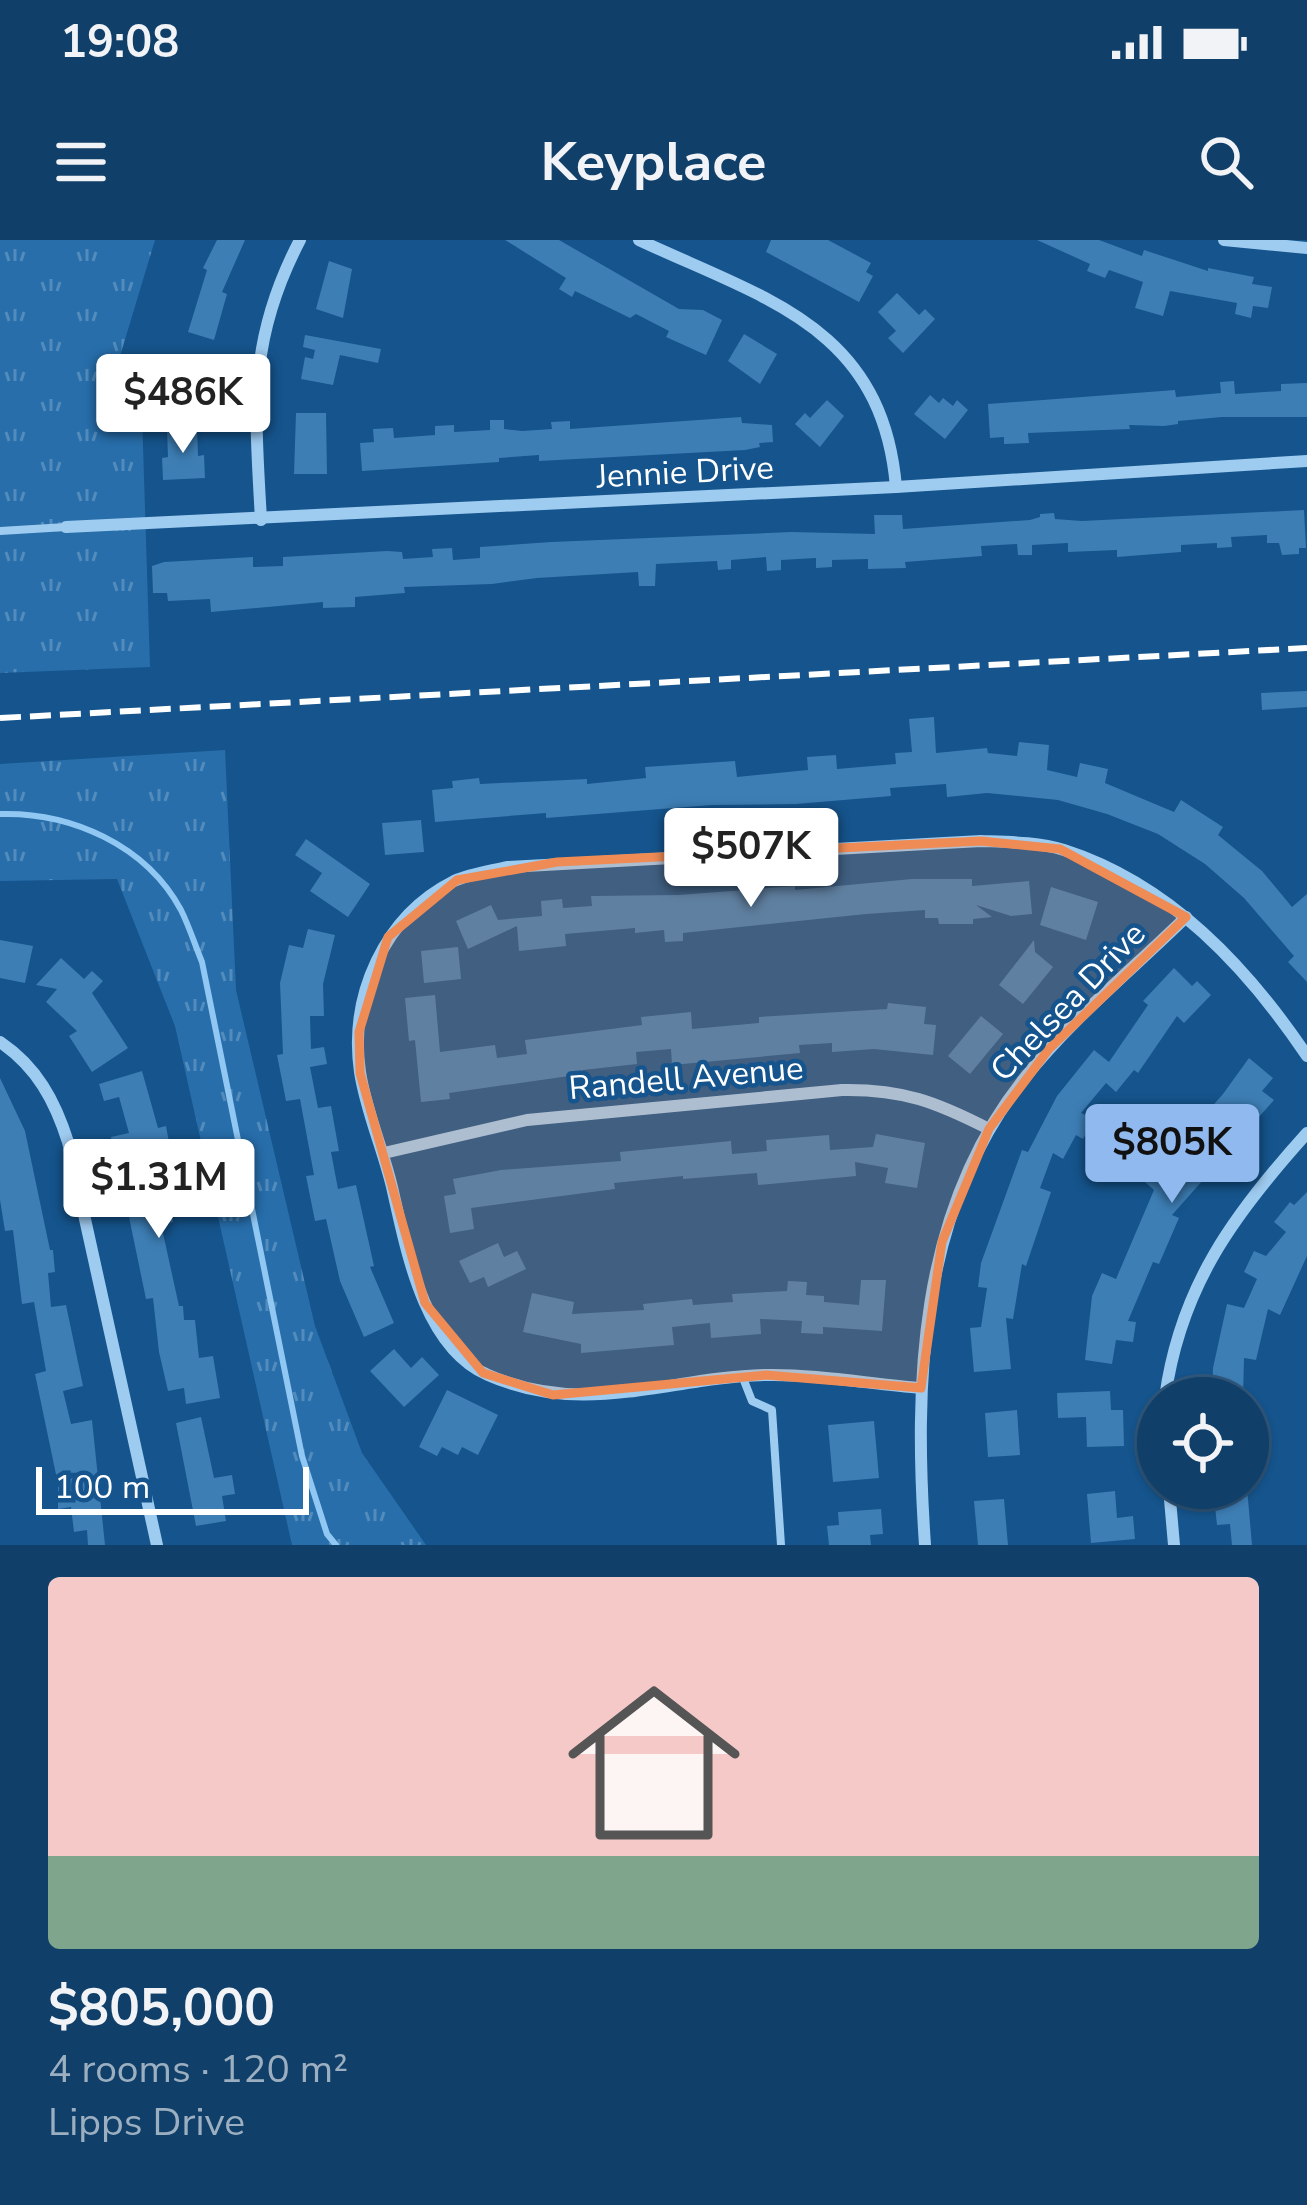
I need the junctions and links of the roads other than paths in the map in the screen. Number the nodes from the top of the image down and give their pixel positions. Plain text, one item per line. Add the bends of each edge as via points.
1 (300, 240) edge
2 (639, 240) edge
3 (1224, 240) edge
4 (1307, 248) edge
5 (1307, 461) edge
6 (896, 487) junction
7 (261, 520) junction
8 (66, 527) joint
9 (0, 531) edge
10 (1186, 917) junction
11 (0, 1042) edge
12 (1307, 1056) edge
13 (989, 1130) junction
14 (1307, 1133) edge
15 (384, 1153) junction
16 (1170, 1377) edge
17 (743, 1378) junction
18 (921, 1388) junction
19 (1171, 1509) edge
20 (157, 1545) edge
21 (781, 1545) edge
22 (925, 1545) edge
23 (1174, 1545) edge

1 - 7 street via 263,329 257,365
2 - 6 street via 783,307 835,344 885,422
3 - 4 street
5 - 6 street, Jennie Drive
6 - 7 street, Jennie Drive
7 - 8 street, Jennie Drive
8 - 9 lane
10 - 12 street via 1216,940
10 - 13 street, Chelsea Drive via 1049,1049
10 - 15 street via 1105,866 1023,843 557,862 457,880 416,906 388,937 371,976 360,1073
11 - 20 street via 37,1075 68,1142
13 - 15 street, Randell Avenue via 888,1089 842,1090 527,1120
13 - 18 street, Chelsea Drive via 942,1242
14 - 16 street via 1202,1273 1180,1321
15 - 17 street via 418,1288 450,1344 483,1373 553,1395
17 - 18 street
17 - 21 lane via 752,1401 772,1410
18 - 22 street, Chelsea Drive
19 - 23 street

